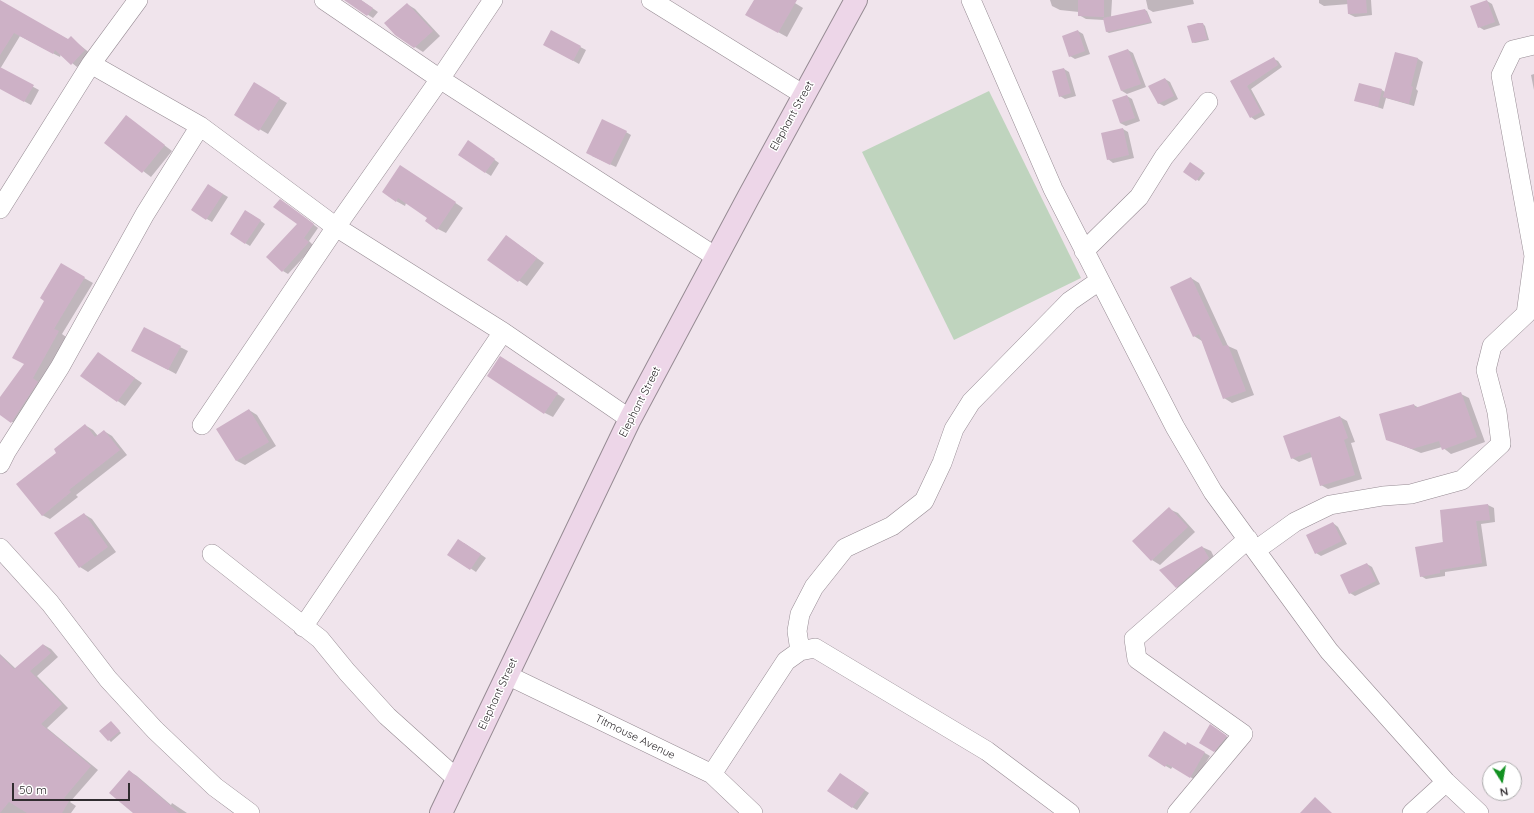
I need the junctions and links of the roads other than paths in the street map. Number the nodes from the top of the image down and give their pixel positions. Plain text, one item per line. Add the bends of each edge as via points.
1 (138, 0) edge
2 (324, 0) edge
3 (493, 0) edge
4 (651, 0) edge
5 (856, 0) edge
6 (971, 0) edge
7 (1534, 44) edge
8 (91, 64) junction
9 (440, 79) junction
10 (804, 95) junction
11 (1208, 102) dead end
12 (200, 126) junction
13 (0, 209) edge
14 (336, 226) junction
15 (1084, 250) junction
16 (716, 256) junction
17 (1100, 281) junction
18 (504, 332) junction
19 (630, 419) junction
20 (202, 425) dead end
21 (0, 464) edge
22 (1252, 545) junction
23 (0, 548) edge
24 (212, 554) dead end
25 (304, 627) junction
26 (800, 651) junction
27 (507, 675) junction
28 (712, 774) junction
29 (456, 778) junction
30 (1446, 782) junction
31 (250, 813) edge
32 (440, 813) edge
33 (753, 813) edge
34 (1070, 813) edge
35 (1177, 813) edge
36 (1412, 813) edge
37 (1479, 813) edge

1 - 8 street
2 - 9 street
3 - 9 street
4 - 10 street
5 - 10 main road, Elephant Street
6 - 15 street via 1053,189
7 - 22 street via 1513,50 1501,75 1534,256 1526,314 1492,346 1486,370 1497,412 1501,444 1462,480 1411,494 1330,505
8 - 12 street
8 - 13 street
9 - 14 street
9 - 16 street
10 - 16 main road, Elephant Street
11 - 15 street via 1164,156 1139,198
12 - 14 street
12 - 21 street via 145,214 60,368
14 - 18 street
14 - 20 street
15 - 17 street
16 - 19 main road, Elephant Street
17 - 22 street via 1179,434 1213,492
17 - 26 street via 1070,301 971,402 954,429 924,501 892,526 845,548 814,587 800,614 797,631
18 - 19 street
18 - 25 street
19 - 27 main road, Elephant Street
22 - 30 street via 1329,652
22 - 35 street via 1134,639 1137,659 1243,734
23 - 31 street via 50,603 108,679 155,730 215,787
24 - 25 street
25 - 29 street via 320,639 387,716
26 - 28 street via 786,661
26 - 34 street via 815,648 987,751
27 - 28 street, Titmouse Avenue
27 - 29 main road, Elephant Street
28 - 33 street, Titmouse Avenue
29 - 32 main road, Elephant Street
30 - 36 street
30 - 37 street

